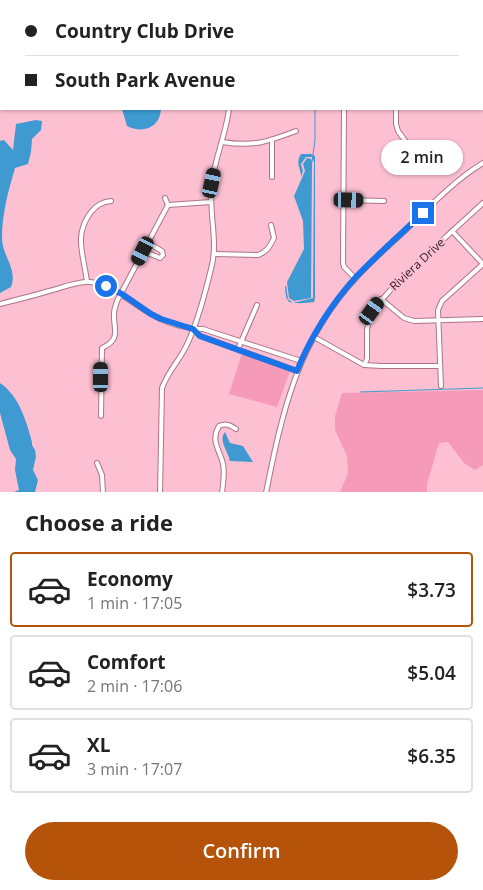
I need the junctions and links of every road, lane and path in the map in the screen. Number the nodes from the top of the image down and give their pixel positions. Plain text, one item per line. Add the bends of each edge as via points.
1 (229, 110) edge
2 (344, 110) edge
3 (396, 110) edge
4 (296, 131) dead end
5 (272, 141) junction
6 (222, 142) junction
7 (483, 163) edge
8 (423, 165) dead end
9 (272, 177) dead end
10 (165, 198) dead end
11 (344, 200) junction
12 (111, 201) dead end
13 (384, 201) dead end
14 (211, 202) junction
15 (483, 203) edge
16 (168, 205) junction
17 (272, 225) dead end
18 (452, 231) junction
19 (148, 243) junction
20 (143, 251) junction
21 (215, 254) junction
22 (483, 264) edge
23 (355, 278) junction
24 (87, 282) junction
25 (122, 294) junction
26 (381, 299) junction
27 (0, 304) edge
28 (257, 305) dead end
29 (483, 319) edge
30 (438, 320) junction
31 (193, 329) junction
32 (314, 337) junction
33 (241, 341) junction
34 (238, 349) junction
35 (301, 362) junction
36 (364, 364) junction
37 (440, 366) junction
38 (297, 371) junction
39 (441, 386) dead end
40 (101, 416) dead end
41 (236, 429) dead end
42 (98, 463) dead end
43 (103, 492) edge
44 (160, 492) edge
45 (222, 492) edge
46 (266, 492) edge

1 - 6 street
2 - 11 street
3 - 8 street via 398,130
4 - 5 street
5 - 6 street via 244,145
5 - 9 street
6 - 14 street
7 - 23 street via 436,200
10 - 16 street
11 - 13 street
11 - 23 street via 343,265
12 - 24 street via 96,206 81,231
14 - 16 street
14 - 21 street
15 - 18 street, Riviera Drive
16 - 19 street
17 - 21 street via 274,238 263,253
18 - 22 street
18 - 26 street, Riviera Drive
19 - 20 street
19 - 20 street via 163,255 160,258
20 - 25 street
21 - 31 street
22 - 30 street via 442,302
23 - 32 street
24 - 25 street
24 - 27 street
25 - 31 street via 156,317
25 - 40 street via 114,310 116,333 112,341 102,348
26 - 30 street via 404,318
26 - 36 street, Riviera Drive via 368,323 367,359
28 - 33 street
29 - 30 street
30 - 37 street
31 - 33 street
31 - 34 street via 200,336
31 - 44 street via 184,352 162,388
32 - 35 street
32 - 36 street
33 - 34 street
33 - 35 street
34 - 38 street
35 - 38 street
36 - 37 street
37 - 39 street
38 - 46 street via 278,432
41 - 45 street via 224,424 219,426 215,438 224,467
42 - 43 street

